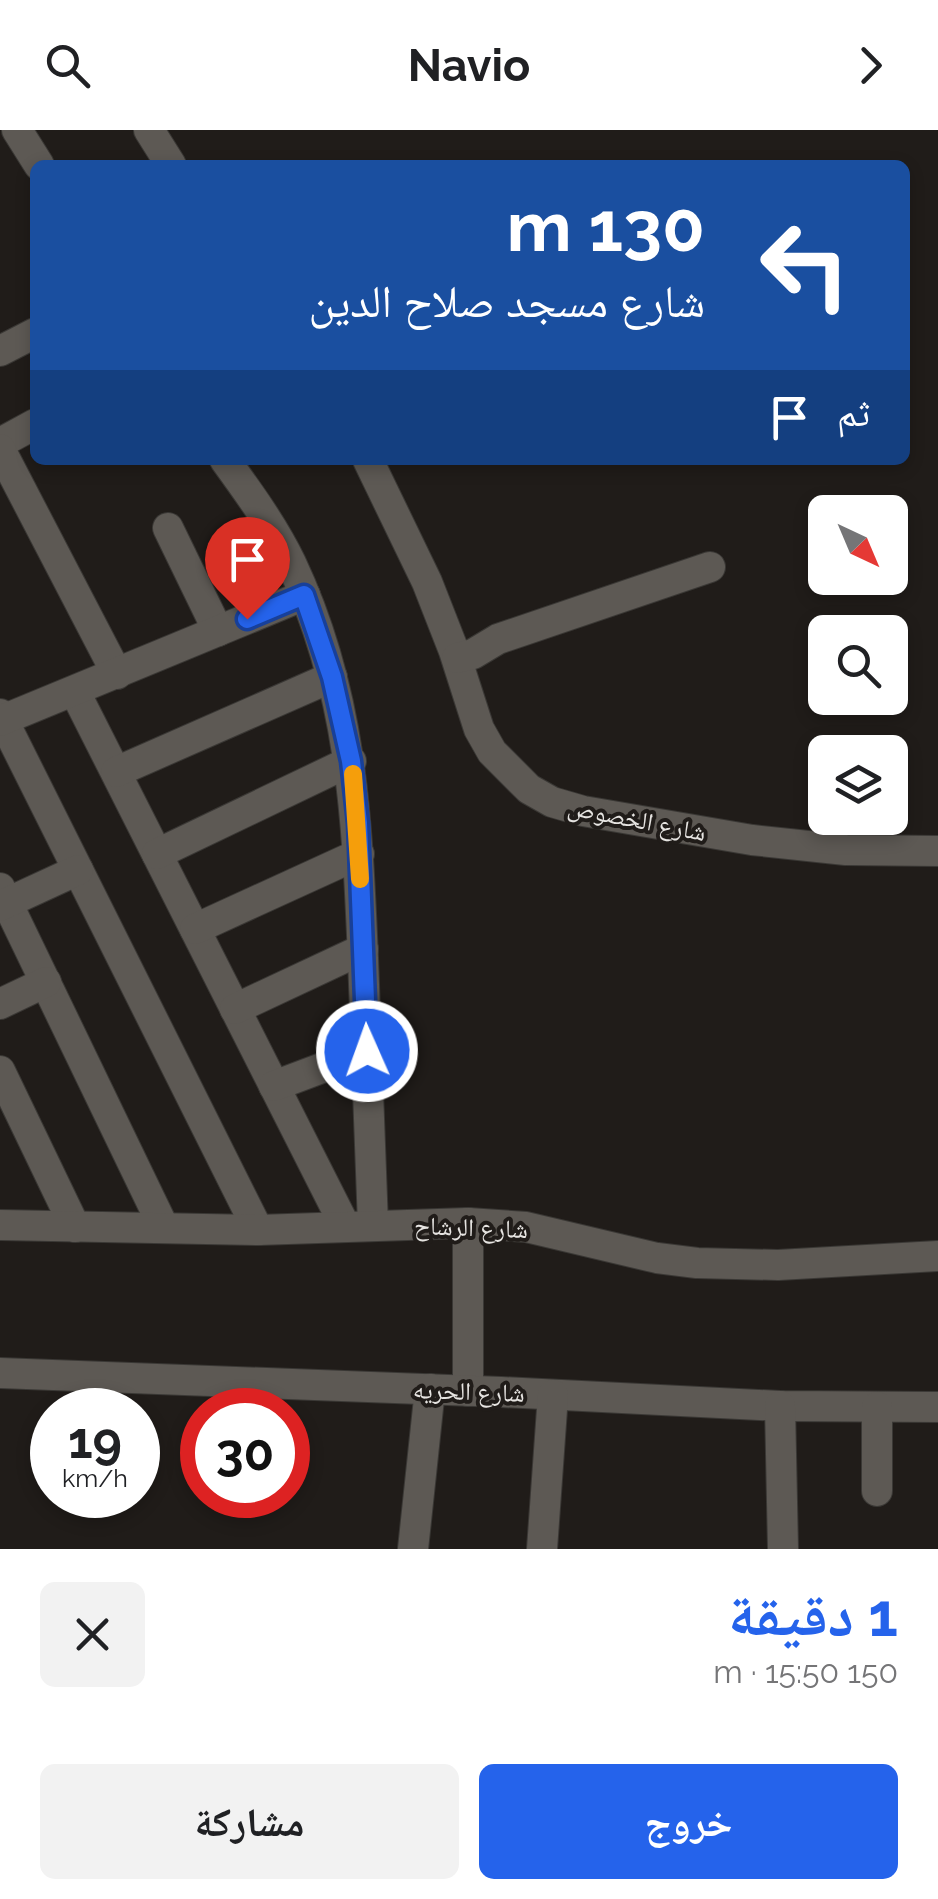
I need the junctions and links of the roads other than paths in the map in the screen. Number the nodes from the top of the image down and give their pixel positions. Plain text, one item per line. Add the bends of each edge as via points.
1 (17, 130) edge
2 (148, 130) edge
3 (36, 160) edge
4 (167, 160) edge
5 (30, 428) edge
6 (1, 452) edge
7 (229, 465) edge
8 (371, 465) edge
9 (168, 528) dead end
10 (710, 567) dead end
11 (304, 595) junction
12 (218, 631) junction
13 (457, 658) junction
14 (118, 674) junction
15 (332, 677) junction
16 (76, 692) junction
17 (1, 719) edge
18 (351, 761) junction
19 (116, 772) junction
20 (938, 850) edge
21 (157, 854) junction
22 (359, 854) junction
23 (78, 870) junction
24 (2, 899) edge
25 (195, 929) junction
26 (363, 949) junction
27 (46, 982) junction
28 (0, 1004) edge
29 (235, 1009) junction
30 (367, 1051) junction
31 (0, 1071) edge
32 (274, 1086) junction
33 (468, 1223) junction
34 (0, 1224) edge
35 (75, 1226) junction
36 (359, 1226) junction
37 (164, 1228) junction
38 (258, 1230) junction
39 (938, 1256) edge
40 (0, 1372) edge
41 (430, 1389) junction
42 (468, 1390) junction
43 (554, 1395) junction
44 (780, 1406) junction
45 (876, 1407) junction
46 (938, 1407) edge
47 (878, 1490) dead end
48 (412, 1549) edge
49 (542, 1549) edge
50 (783, 1549) edge

1 - 3 street
2 - 4 street
5 - 6 street
6 - 14 street
7 - 11 street via 272,528
8 - 13 street, شارع الخصوص
9 - 12 street
10 - 13 street
11 - 12 street
11 - 15 street
12 - 14 street
13 - 20 street, شارع الخصوص via 492,752 552,802 752,840
14 - 16 street
15 - 18 street
15 - 19 street
16 - 17 street
16 - 19 street
17 - 23 street
18 - 21 street
18 - 22 street
19 - 21 street
21 - 25 street
22 - 25 street
22 - 26 street
23 - 24 street
23 - 38 street
24 - 27 street
25 - 29 street
26 - 29 street
26 - 30 street
27 - 28 street
27 - 37 street
29 - 32 street
30 - 32 street
30 - 36 street
31 - 35 street
32 - 36 street
33 - 36 street, شارع الرشاح
33 - 39 street, شارع الرشاح via 526,1226 698,1263
33 - 42 street
34 - 35 street, شارع الرشاح
35 - 37 street, شارع الرشاح
36 - 38 street, شارع الرشاح
37 - 38 street, شارع الرشاح
40 - 41 street, شارع الحريه
41 - 42 street, شارع الحريه
41 - 48 street
42 - 43 street, شارع الحريه
43 - 44 street, شارع الحريه
43 - 49 street
44 - 45 street, شارع الحريه
44 - 50 street
45 - 46 street, شارع الحريه
45 - 47 street

